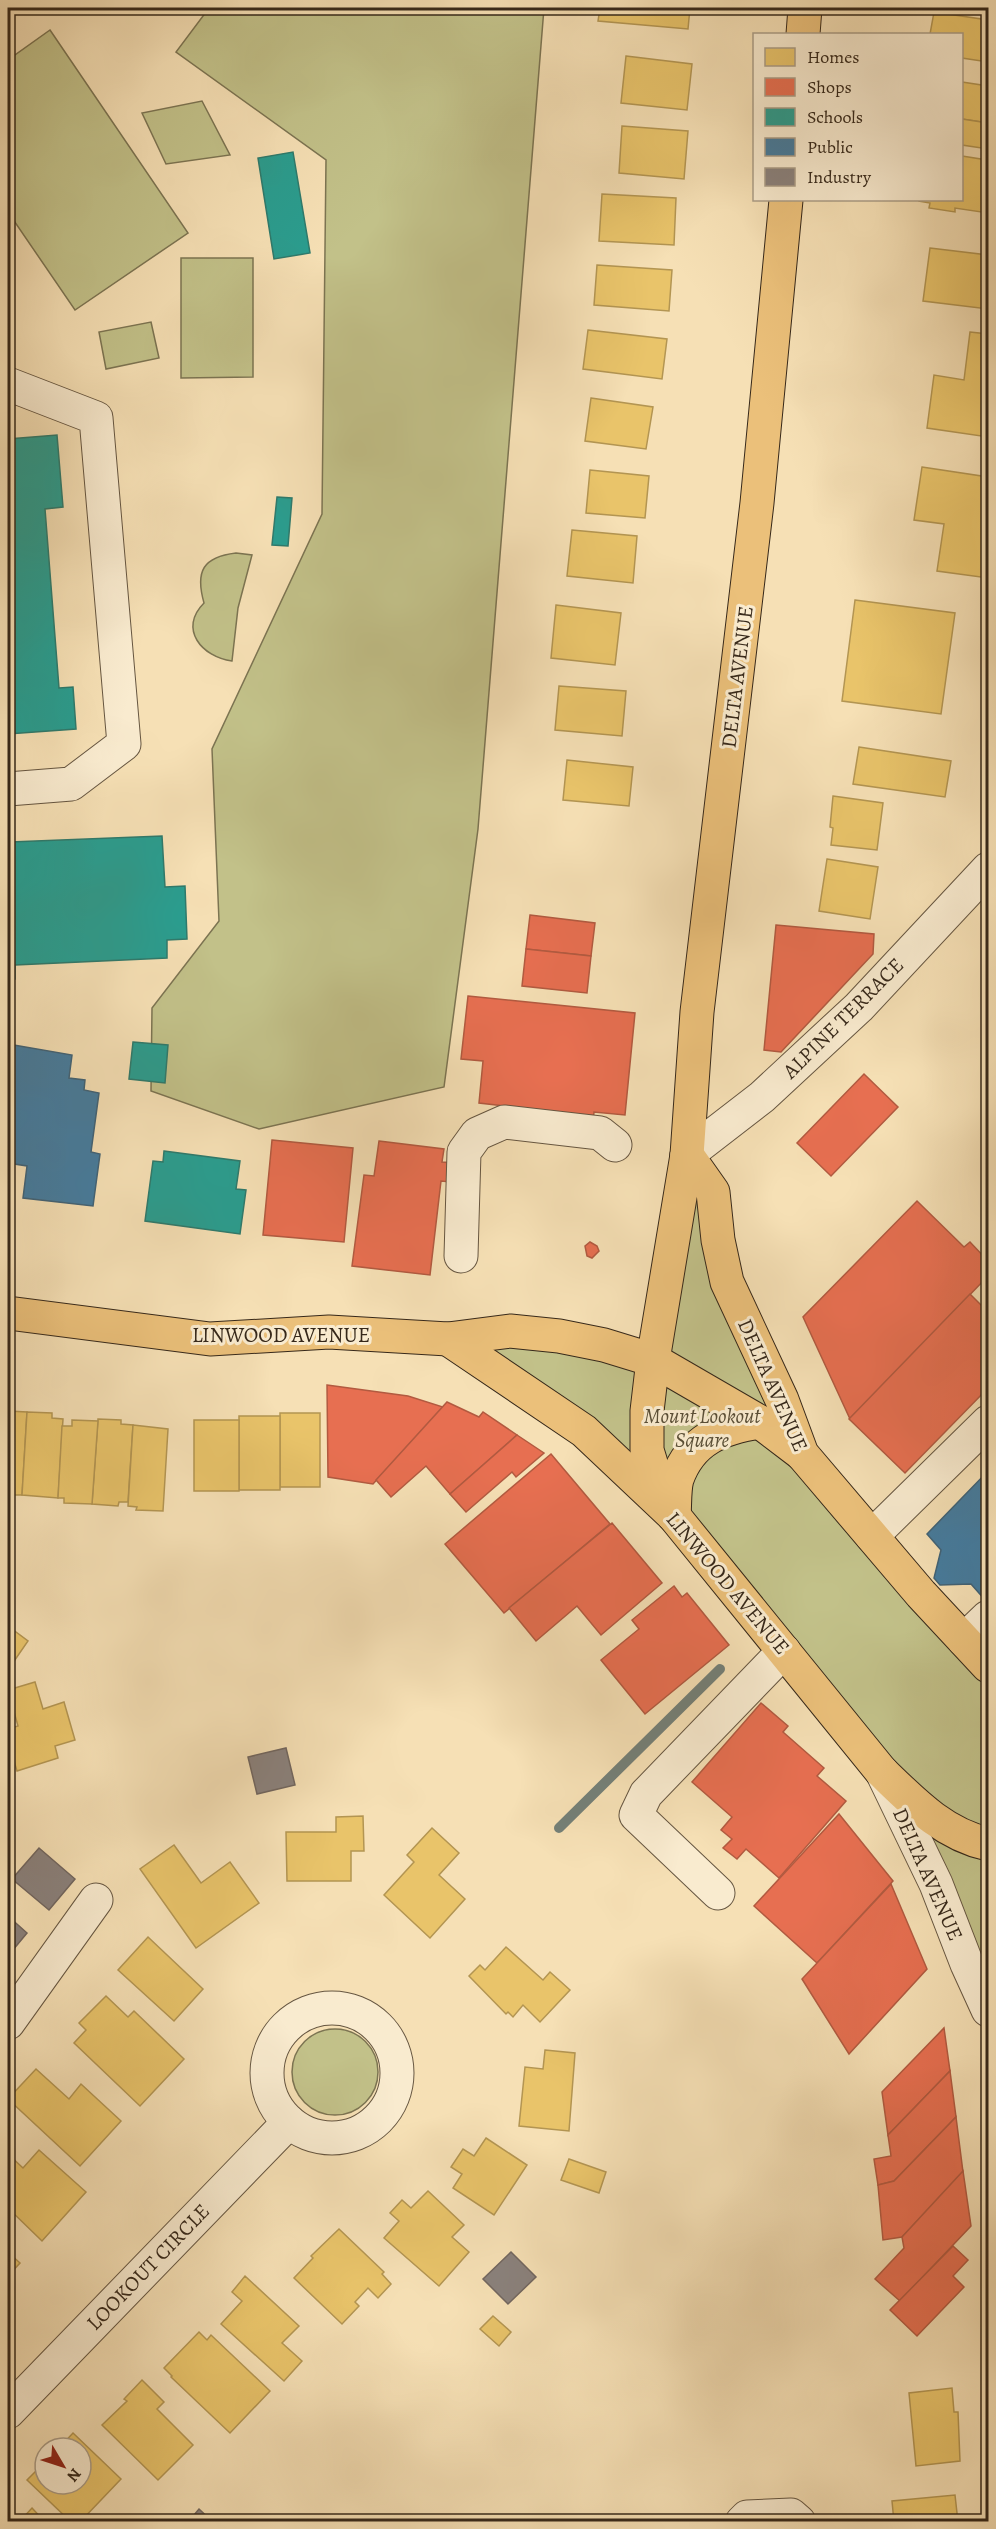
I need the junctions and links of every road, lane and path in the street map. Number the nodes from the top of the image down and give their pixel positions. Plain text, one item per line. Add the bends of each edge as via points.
1 (805, 8) edge
2 (803, 33) edge
3 (786, 201) edge
4 (8, 384) edge
5 (8, 789) edge
6 (988, 869) edge
7 (615, 1145) dead end
8 (687, 1155) junction
9 (461, 1256) dead end
10 (8, 1313) edge
11 (448, 1338) junction
12 (653, 1360) junction
13 (760, 1422) junction
14 (988, 1422) edge
15 (802, 1454) junction
16 (674, 1516) junction
17 (872, 1536) junction
18 (988, 1617) edge
19 (964, 1640) junction
20 (784, 1652) junction
21 (988, 1666) edge
22 (881, 1771) junction
23 (988, 1817) edge
24 (943, 1827) junction
25 (988, 1844) edge
26 (718, 1893) dead end
27 (96, 1900) dead end
28 (988, 2010) edge
29 (8, 2023) edge
30 (289, 2122) dead end
31 (8, 2412) edge
32 (742, 2522) edge
33 (799, 2522) edge

1 - 2 main road
3 - 8 main road, DELTA AVENUE via 757,503 697,1012
4 - 5 street via 96,418 124,744 71,784
6 - 8 street, ALPINE TERRACE via 859,1006 762,1097
7 - 9 street via 600,1133 504,1122 477,1134 464,1152
8 - 12 main road, DELTA AVENUE
8 - 15 main road, DELTA AVENUE via 713,1192 727,1282 782,1400
10 - 11 main road, LINWOOD AVENUE via 210,1339 329,1332
11 - 12 main road, LINWOOD AVENUE via 510,1330 604,1344
11 - 16 main road, LINWOOD AVENUE via 584,1431
12 - 13 main road, LINWOOD AVENUE
12 - 16 main road, DELTA AVENUE via 647,1450 657,1483
13 - 15 main road, LINWOOD AVENUE
13 - 16 main road via 731,1427 701,1443 677,1480
14 - 17 street
15 - 17 main road, DELTA AVENUE
16 - 20 main road, LINWOOD AVENUE
17 - 19 main road, DELTA AVENUE
18 - 19 street
19 - 21 main road, DELTA AVENUE
20 - 22 main road, LINWOOD AVENUE
20 - 26 street via 646,1794 636,1815
22 - 24 main road, LINWOOD AVENUE
22 - 28 street, DELTA AVENUE via 936,1884
23 - 24 main road via 977,1825
24 - 25 main road, LINWOOD AVENUE
27 - 29 street
30 - 31 street, LOOKOUT CIRCLE
32 - 33 street via 747,2517 791,2515

